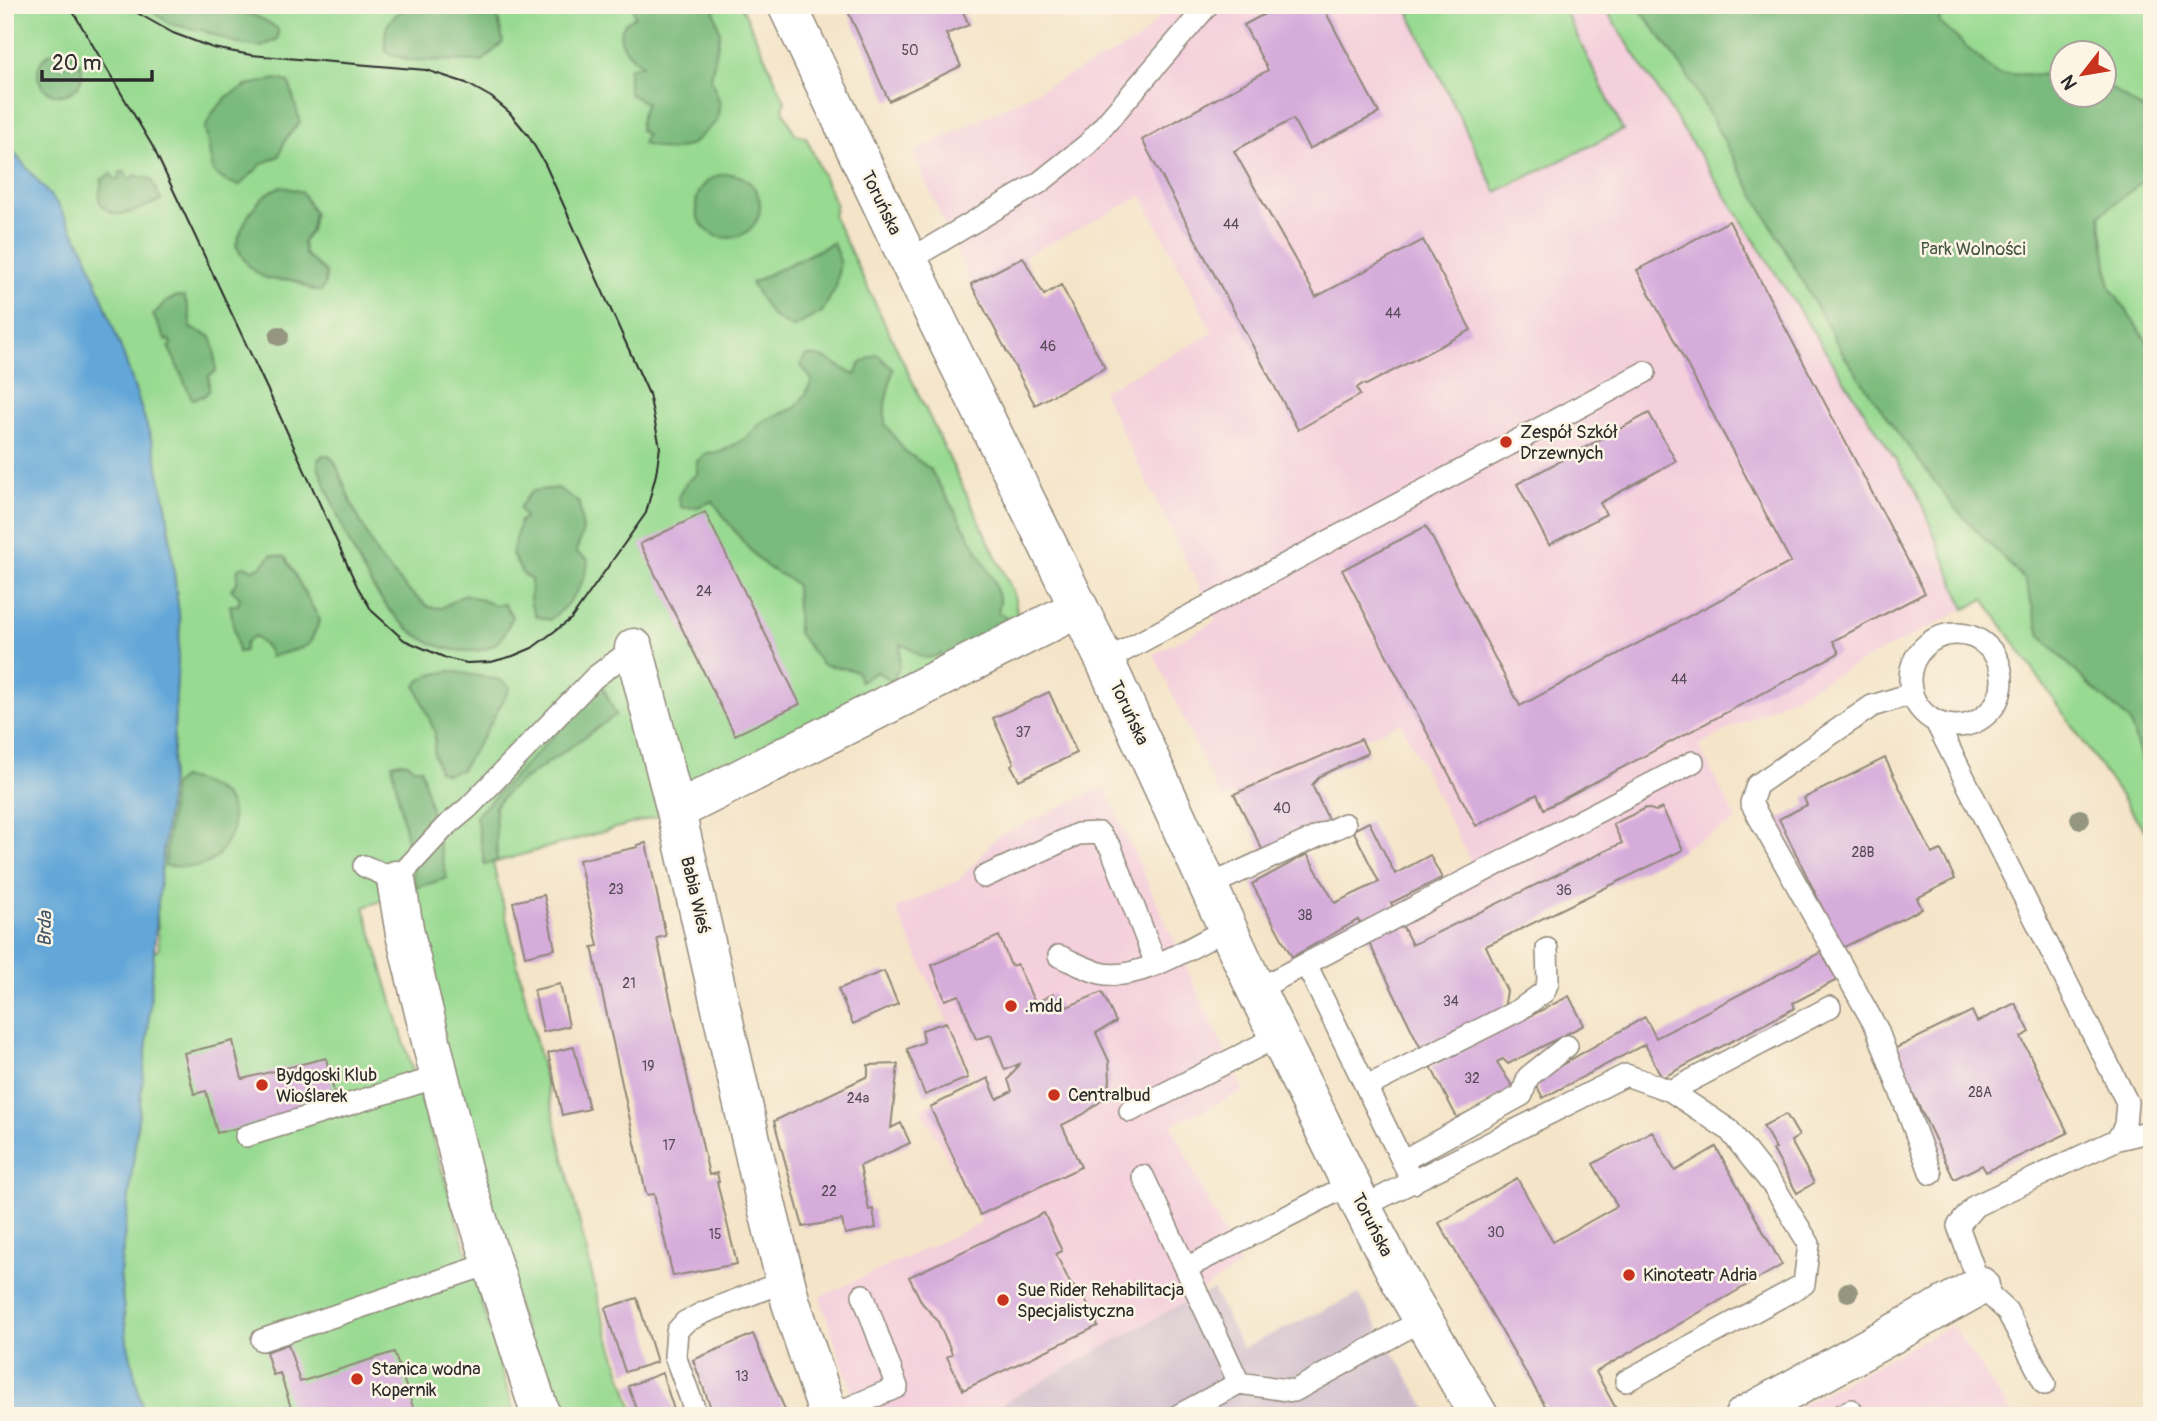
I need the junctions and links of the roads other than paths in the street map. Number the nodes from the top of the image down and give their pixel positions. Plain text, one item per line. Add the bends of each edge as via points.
1 (787, 5) edge
2 (1208, 5) edge
3 (909, 260) junction
4 (1644, 372) dead end
5 (1079, 608) junction
6 (634, 648) joint
7 (1105, 661) junction
8 (1911, 694) junction
9 (1936, 722) junction
10 (1693, 762) dead end
11 (676, 811) junction
12 (1345, 824) dead end
13 (380, 873) joint
14 (984, 877) dead end
15 (1208, 886) junction
16 (1228, 928) junction
17 (1547, 949) dead end
18 (1059, 956) dead end
19 (1156, 964) junction
20 (1306, 964) junction
21 (1256, 990) junction
22 (1830, 1007) dead end
23 (1279, 1037) junction
24 (1567, 1046) dead end
25 (441, 1076) junction
26 (1366, 1087) junction
27 (1671, 1091) junction
28 (1130, 1111) dead end
29 (2152, 1131) edge
30 (246, 1136) dead end
31 (2118, 1139) junction
32 (1402, 1161) junction
33 (1931, 1174) dead end
34 (1143, 1176) dead end
35 (1413, 1183) junction
36 (1357, 1196) junction
37 (492, 1263) junction
38 (1186, 1268) junction
39 (785, 1281) junction
40 (1980, 1286) junction
41 (863, 1295) dead end
42 (1422, 1320) junction
43 (262, 1340) dead end
44 (1626, 1381) dead end
45 (1239, 1383) junction
46 (2045, 1384) dead end
47 (541, 1416) edge
48 (697, 1416) edge
49 (829, 1416) edge
50 (1177, 1416) edge
51 (1479, 1416) edge
52 (1744, 1416) edge

1 - 3 street, Toruńska
2 - 3 lane via 1088,144 1039,183
3 - 5 street, Toruńska
4 - 7 lane
5 - 7 street, Toruńska
5 - 11 street
6 - 11 street, Babia Wieś
6 - 13 lane via 595,677 468,808
7 - 15 street, Toruńska
8 - 9 lane via 1917,706
8 - 9 lane via 1913,663 1933,640 1948,634 1964,635 1991,649 2002,679 1993,709 1967,725 1951,727
8 - 33 lane via 1872,706 1757,785 1751,803 1877,1029
9 - 31 lane via 2127,1102
10 - 20 lane
11 - 39 street, Babia Wieś
12 - 15 lane
13 - 25 street via 405,934
14 - 19 lane via 1078,834 1098,833 1111,848
15 - 16 street, Toruńska
16 - 19 lane
16 - 21 street, Toruńska
17 - 26 lane via 1544,992 1519,1010
18 - 19 lane via 1102,974 1127,973
20 - 21 lane
20 - 26 lane
21 - 23 street, Toruńska
22 - 27 lane
23 - 28 lane
23 - 36 street, Toruńska
24 - 32 lane via 1528,1077 1522,1095
25 - 30 lane
25 - 37 street via 463,1173
26 - 32 lane
27 - 35 lane via 1626,1075
27 - 44 lane via 1729,1130 1776,1188 1809,1244 1804,1283
29 - 31 lane
31 - 40 lane via 1975,1206 1958,1226
32 - 35 lane
34 - 38 lane
35 - 36 lane
36 - 38 lane
36 - 42 street, Toruńska
37 - 43 lane
37 - 47 street
38 - 45 lane
39 - 48 lane via 703,1313 677,1331 675,1356
39 - 49 street, Babia Wieś
40 - 46 lane via 2007,1311
40 - 52 street
41 - 49 lane via 897,1387
42 - 45 lane via 1294,1391
42 - 51 street, Toruńska
45 - 50 lane

